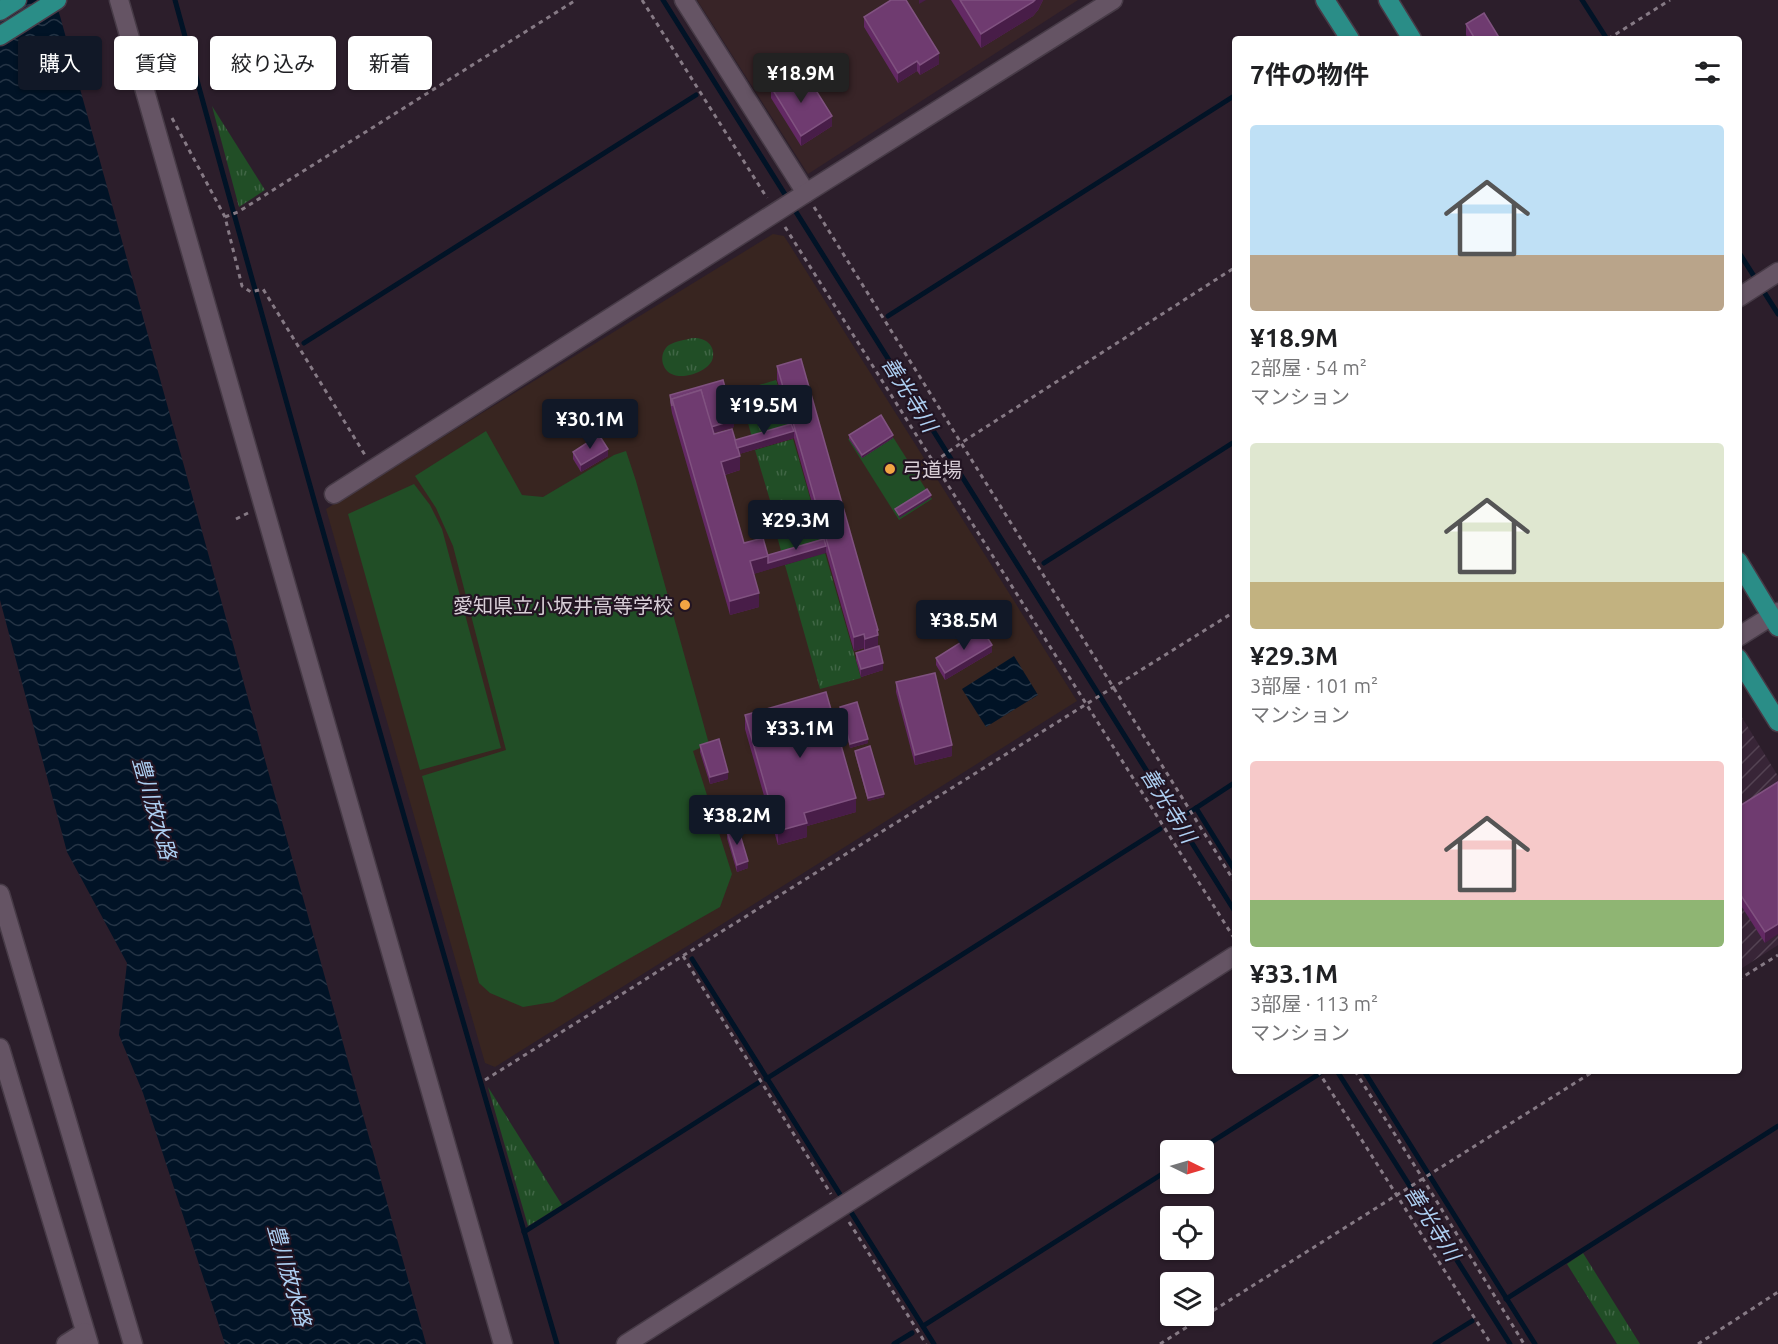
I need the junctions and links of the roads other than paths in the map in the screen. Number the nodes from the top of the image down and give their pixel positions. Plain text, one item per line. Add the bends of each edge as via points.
1 (17, 0) edge
2 (57, 0) edge
3 (119, 0) edge
4 (684, 0) edge
5 (1113, 0) edge
6 (1325, 0) edge
7 (1388, 0) edge
8 (0, 10) edge
9 (0, 36) edge
10 (1348, 36) edge
11 (1410, 36) edge
12 (801, 196) junction
13 (1778, 272) edge
14 (1742, 295) edge
15 (334, 494) dead end
16 (1742, 567) edge
17 (1776, 618) edge
18 (1742, 635) edge
19 (1742, 664) edge
20 (1778, 722) edge
21 (0, 894) edge
22 (1232, 957) edge
23 (0, 1048) edge
24 (87, 1338) edge
25 (66, 1344) edge
26 (134, 1344) edge
27 (503, 1344) edge
28 (626, 1344) edge

1 - 8 highway
2 - 9 highway
3 - 27 street
4 - 12 street
5 - 12 street
6 - 10 highway
7 - 11 highway
12 - 15 street
13 - 14 street
16 - 17 highway
17 - 18 street
19 - 20 highway
21 - 26 street
22 - 28 street
23 - 24 street
24 - 25 street

